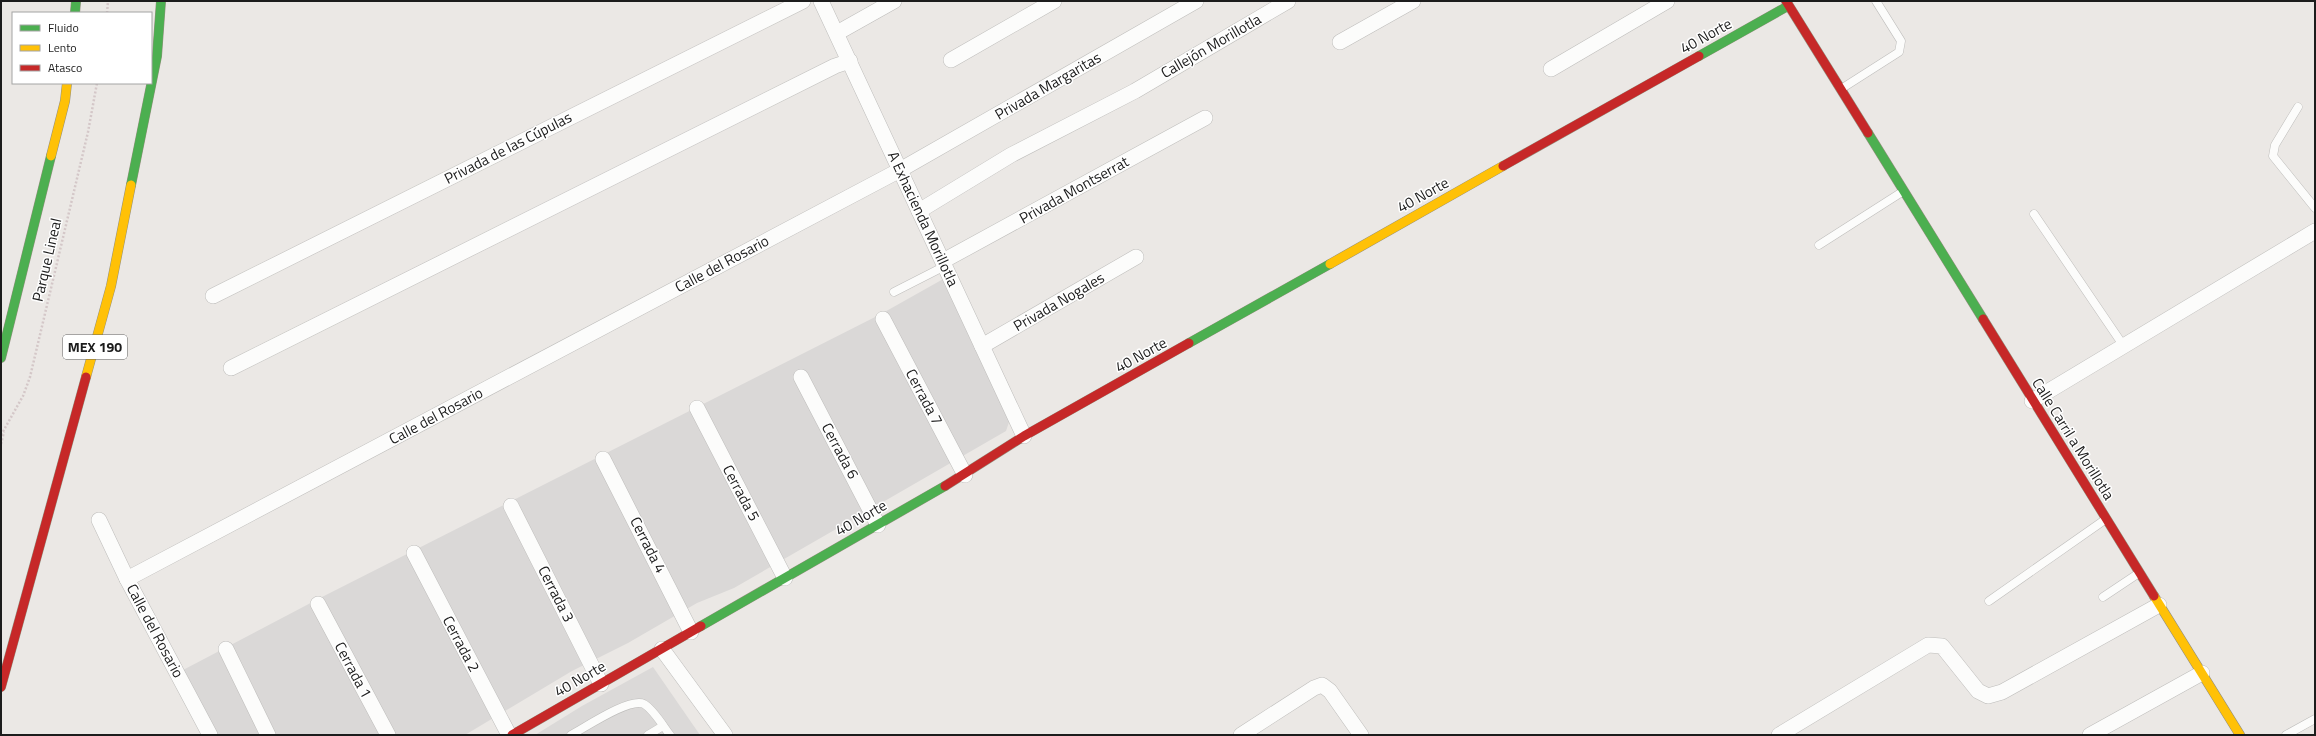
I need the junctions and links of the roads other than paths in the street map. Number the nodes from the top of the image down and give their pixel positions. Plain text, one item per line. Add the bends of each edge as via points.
1 (161, 1) edge
2 (803, 1) edge
3 (822, 1) edge
4 (894, 1) edge
5 (1054, 1) edge
6 (1196, 1) edge
7 (1288, 1) edge
8 (1413, 1) edge
9 (1666, 1) edge
10 (1876, 1) edge
11 (1787, 3) edge
12 (837, 33) junction
13 (1340, 42) dead end
14 (951, 60) dead end
15 (850, 61) junction
16 (1551, 69) dead end
17 (152, 82) edge
18 (67, 84) edge
19 (152, 84) edge
20 (1840, 90) junction
21 (2298, 107) dead end
22 (1205, 118) dead end
23 (900, 170) junction
24 (1902, 192) junction
25 (2315, 208) edge
26 (919, 211) junction
27 (2034, 214) dead end
28 (2315, 231) edge
29 (1819, 245) dead end
30 (1136, 257) dead end
31 (944, 263) junction
32 (894, 292) dead end
33 (213, 296) dead end
34 (884, 319) dead end
35 (982, 346) junction
36 (2123, 346) junction
37 (1, 358) edge
38 (231, 368) dead end
39 (801, 377) dead end
40 (2032, 401) junction
41 (697, 408) dead end
42 (1024, 436) junction
43 (603, 459) dead end
44 (965, 475) junction
45 (511, 506) dead end
46 (2106, 519) junction
47 (99, 520) dead end
48 (878, 525) junction
49 (414, 553) dead end
50 (2139, 573) junction
51 (785, 578) junction
52 (127, 580) junction
53 (2103, 597) dead end
54 (1989, 600) dead end
55 (318, 604) dead end
56 (2159, 605) junction
57 (691, 632) junction
58 (226, 649) dead end
59 (662, 649) junction
60 (2202, 673) junction
61 (601, 684) junction
62 (1, 687) edge
63 (2315, 719) edge
64 (663, 726) junction
65 (210, 735) edge
66 (268, 735) edge
67 (388, 735) edge
68 (510, 735) edge
69 (571, 735) edge
70 (648, 735) edge
71 (670, 735) edge
72 (725, 735) edge
73 (1241, 735) edge
74 (1360, 735) edge
75 (1779, 735) edge
76 (2090, 735) edge
77 (2240, 735) edge
78 (2286, 735) edge

1 - 17 main road, MEX 190 via 157,56
2 - 33 street, Privada de las Cúpulas
3 - 12 street, A Exhacienda Morillotla
4 - 12 street
5 - 14 street
6 - 23 street, Privada Margaritas
7 - 26 street, Callejón Morillotla via 1134,91 1011,155
8 - 13 street
9 - 16 street
10 - 20 lane via 1901,40 1899,52
11 - 20 main road, Calle Carril a Morillotla
11 - 42 main road, 40 Norte
12 - 15 street, A Exhacienda Morillotla
15 - 23 street, A Exhacienda Morillotla
15 - 38 street via 835,66
18 - 37 main road via 65,101
19 - 62 main road, MEX 190 via 112,286
20 - 24 main road, Calle Carril a Morillotla
21 - 25 lane via 2275,145 2274,156
22 - 31 street, Privada Montserrat
23 - 26 street, A Exhacienda Morillotla
23 - 52 street, Calle del Rosario
24 - 29 lane
24 - 40 main road, Calle Carril a Morillotla
26 - 31 street, A Exhacienda Morillotla
27 - 36 lane
28 - 36 street
30 - 35 street, Privada Nogales
31 - 32 lane
31 - 35 street, A Exhacienda Morillotla
34 - 44 street, Cerrada 7
35 - 42 street, A Exhacienda Morillotla
36 - 40 street
39 - 48 street, Cerrada 6
40 - 46 main road, Calle Carril a Morillotla
41 - 51 street, Cerrada 5
42 - 44 main road, 40 Norte
43 - 57 street, Cerrada 4
44 - 48 main road, 40 Norte
45 - 61 street, Cerrada 3
46 - 50 main road, Calle Carril a Morillotla
46 - 54 lane
47 - 52 street
48 - 51 main road, 40 Norte
49 - 68 street, Cerrada 2
50 - 53 lane
50 - 56 main road, Calle Carril a Morillotla
51 - 57 main road, 40 Norte
52 - 65 street, Calle del Rosario
55 - 67 street, Cerrada 1
56 - 60 main road, Calle Carril a Morillotla
56 - 75 street via 2002,692 1988,696 1978,691 1942,646 1928,645
57 - 59 main road, 40 Norte
58 - 66 street
59 - 61 main road, 40 Norte
59 - 72 street
60 - 76 street
60 - 77 main road, Calle Carril a Morillotla
61 - 68 main road, 40 Norte
63 - 78 lane
64 - 69 lane via 643,704 631,703
64 - 70 lane
64 - 71 lane
73 - 74 street via 1322,685 1330,691

